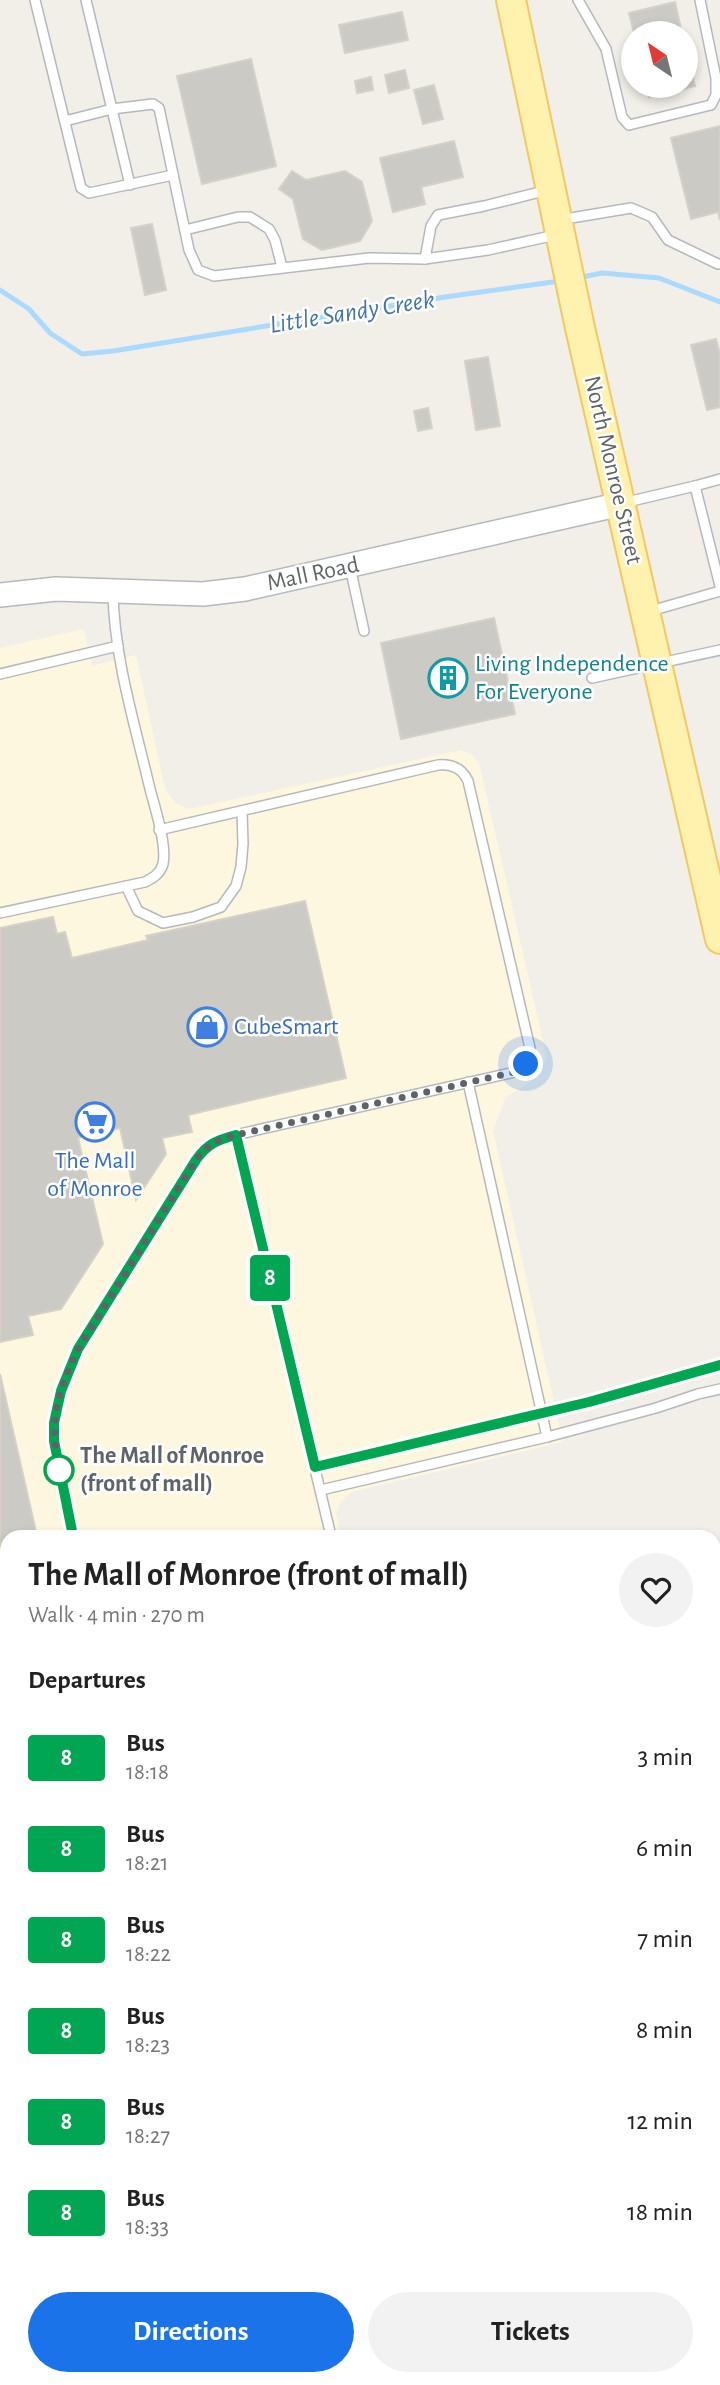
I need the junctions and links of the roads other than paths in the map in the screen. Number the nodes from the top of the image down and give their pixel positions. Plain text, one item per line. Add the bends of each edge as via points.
1 (35, 0) edge
2 (86, 0) edge
3 (511, 0) edge
4 (578, 0) edge
5 (700, 0) edge
6 (112, 109) junction
7 (65, 121) junction
8 (173, 175) junction
9 (130, 184) junction
10 (551, 189) junction
11 (559, 228) junction
12 (185, 230) junction
13 (425, 259) junction
14 (718, 264) dead end
15 (282, 267) junction
16 (720, 479) edge
17 (695, 486) junction
18 (621, 504) junction
19 (350, 566) junction
20 (720, 586) edge
21 (113, 590) junction
22 (720, 592) edge
23 (0, 595) edge
24 (646, 613) junction
25 (364, 631) dead end
26 (118, 646) junction
27 (720, 650) edge
28 (657, 663) junction
29 (0, 674) edge
30 (592, 678) dead end
31 (242, 811) junction
32 (159, 830) junction
33 (713, 874) edge
34 (126, 886) junction
35 (0, 913) edge
36 (720, 939) edge
37 (468, 1082) junction
38 (236, 1135) junction
39 (720, 1365) edge
40 (720, 1389) edge
41 (543, 1413) junction
42 (547, 1437) junction
43 (315, 1467) junction
44 (321, 1490) junction
45 (72, 1530) edge
46 (330, 1530) edge

1 - 7 lane
2 - 6 lane
3 - 10 main road, North Monroe Street
4 - 5 lane via 606,48 622,117 629,125 711,105 716,78
6 - 7 lane
6 - 8 lane via 153,104 159,108
6 - 9 lane
7 - 9 lane via 81,188 89,193
8 - 9 lane
8 - 12 lane
10 - 11 main road, North Monroe Street
10 - 13 lane via 438,215 431,226
11 - 13 lane via 488,250
11 - 14 lane via 631,208 652,217 668,240
11 - 18 main road, North Monroe Street
12 - 15 lane via 198,270 214,276
12 - 15 lane via 250,217 269,229
13 - 15 lane via 369,258
16 - 17 lane
17 - 18 lane
17 - 20 lane
18 - 19 street, Mall Road
18 - 24 main road, North Monroe Street
19 - 21 street, Mall Road via 203,594
19 - 25 lane
21 - 23 street, Mall Road via 56,589
21 - 26 lane
22 - 24 lane
24 - 28 main road, North Monroe Street
26 - 29 lane
26 - 32 lane
27 - 28 lane
28 - 30 lane
28 - 33 main road, North Monroe Street
31 - 32 lane
31 - 34 lane via 241,867 236,886 221,907 163,923 138,911
31 - 37 lane via 438,765 454,766 465,775 530,1048 526,1064 515,1072
32 - 34 lane via 160,870 145,882
33 - 36 main road, North Monroe Street
34 - 35 lane
37 - 38 lane
37 - 41 lane
38 - 43 lane
38 - 45 lane via 216,1140 196,1160 69,1368 56,1407 54,1432
39 - 41 lane
40 - 42 lane
41 - 42 lane
41 - 43 lane
42 - 44 lane
43 - 44 lane
44 - 46 lane

